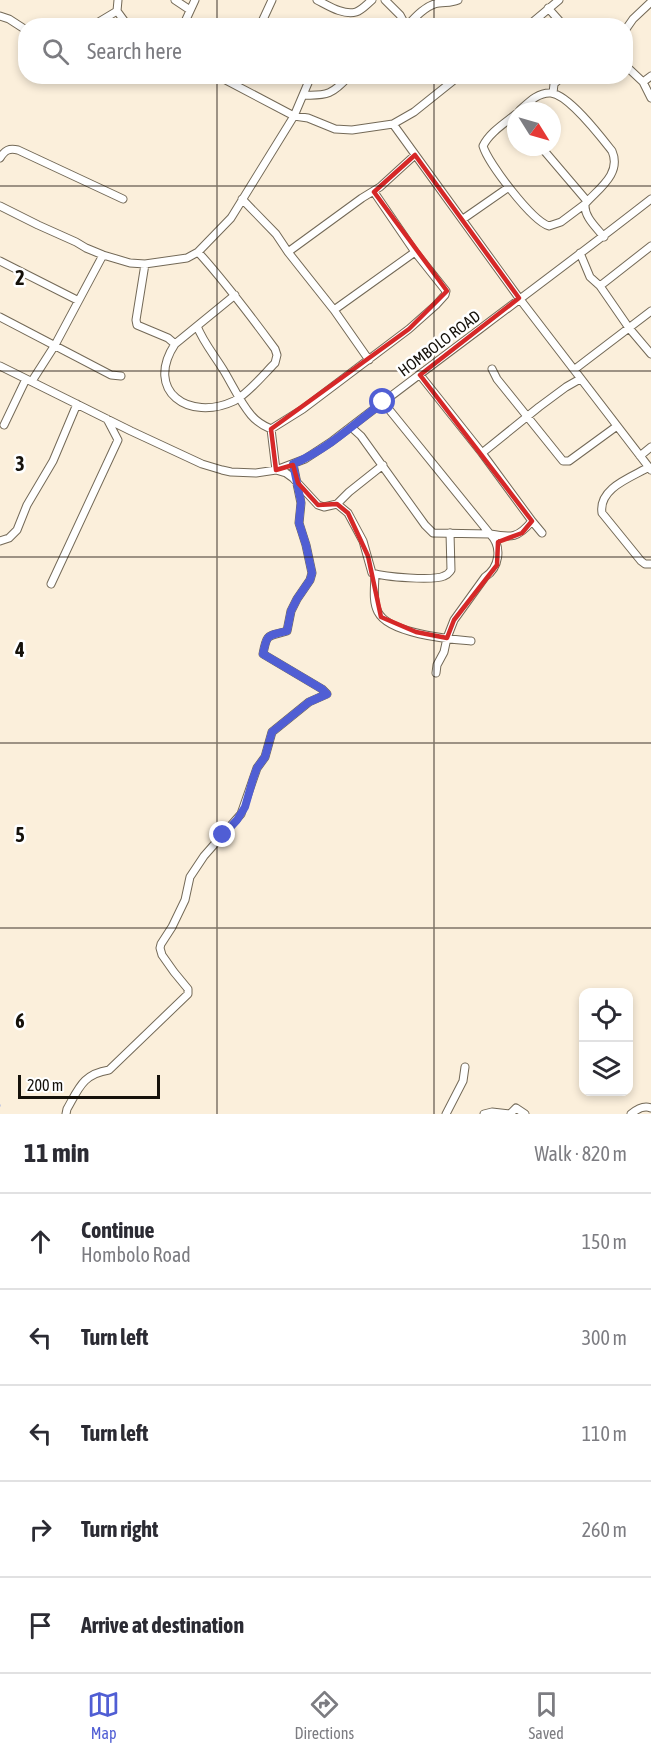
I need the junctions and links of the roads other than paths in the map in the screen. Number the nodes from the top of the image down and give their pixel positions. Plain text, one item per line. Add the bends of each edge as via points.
1 (118, 0) edge
2 (175, 0) edge
3 (195, 0) edge
4 (272, 0) edge
5 (317, 0) edge
6 (372, 0) edge
7 (385, 0) edge
8 (458, 0) edge
9 (559, 0) edge
10 (651, 2) edge
11 (548, 8) junction
12 (190, 10) junction
13 (117, 11) junction
14 (0, 16) edge
15 (105, 18) edge
16 (122, 18) edge
17 (186, 18) edge
18 (264, 18) edge
19 (401, 18) edge
20 (416, 18) edge
21 (537, 18) edge
22 (557, 18) edge
23 (633, 19) edge
24 (18, 25) edge
25 (633, 73) edge
26 (651, 76) edge
27 (643, 82) junction
28 (233, 84) edge
29 (308, 84) edge
30 (342, 84) edge
31 (442, 84) edge
32 (554, 84) edge
33 (553, 93) junction
34 (304, 94) junction
35 (651, 98) edge
36 (530, 102) edge
37 (294, 116) junction
38 (507, 122) edge
39 (393, 124) junction
40 (415, 155) junction
41 (548, 156) edge
42 (0, 158) edge
43 (509, 187) junction
44 (374, 192) junction
45 (123, 199) dead end
46 (242, 199) junction
47 (651, 199) edge
48 (586, 202) junction
49 (0, 206) edge
50 (463, 219) junction
51 (604, 237) junction
52 (651, 246) edge
53 (198, 252) junction
54 (288, 252) junction
55 (415, 252) junction
56 (580, 253) junction
57 (103, 255) junction
58 (0, 261) edge
59 (138, 264) junction
60 (600, 286) junction
61 (235, 295) junction
62 (519, 298) junction
63 (77, 300) junction
64 (334, 310) junction
65 (651, 311) edge
66 (0, 317) edge
67 (196, 326) junction
68 (630, 328) junction
69 (175, 344) junction
70 (55, 345) junction
71 (651, 354) edge
72 (369, 360) junction
73 (0, 366) edge
74 (492, 369) dead end
75 (575, 369) junction
76 (420, 375) junction
77 (121, 376) dead end
78 (580, 379) junction
79 (29, 380) junction
80 (239, 398) junction
81 (383, 402) junction
82 (77, 404) junction
83 (527, 417) junction
84 (106, 419) junction
85 (4, 425) dead end
86 (617, 426) junction
87 (351, 427) junction
88 (271, 429) junction
89 (651, 447) edge
90 (482, 453) junction
91 (640, 456) junction
92 (293, 464) junction
93 (383, 465) junction
94 (650, 469) edge
95 (276, 470) junction
96 (298, 483) junction
97 (337, 504) junction
98 (532, 521) junction
99 (450, 533) junction
100 (542, 533) dead end
101 (490, 534) junction
102 (0, 541) edge
103 (651, 564) edge
104 (375, 574) junction
105 (51, 584) dead end
106 (447, 638) junction
107 (471, 641) dead end
108 (436, 673) dead end
109 (465, 1067) dead end
110 (651, 1108) edge
111 (67, 1112) edge
112 (59, 1114) edge
113 (446, 1114) edge
114 (484, 1114) edge
115 (525, 1114) edge
116 (632, 1114) edge

1 - 13 street
2 - 12 street
3 - 12 street
4 - 18 street
5 - 6 street via 350,13
7 - 19 street
8 - 20 street via 431,5
9 - 11 street
10 - 23 street
11 - 21 street
11 - 22 street
12 - 17 street
13 - 15 street
13 - 16 street
14 - 24 street
25 - 27 street
26 - 27 street
27 - 35 street
28 - 37 street
29 - 34 street
30 - 34 street via 322,96
31 - 39 street via 414,112
32 - 33 street
33 - 36 street
33 - 48 street via 574,108 615,157 614,170
34 - 37 street
37 - 39 street via 335,129
37 - 46 street
38 - 43 street via 483,146
39 - 40 street
40 - 44 street
40 - 50 street
41 - 48 street
42 - 45 street via 5,151 18,150
43 - 48 street via 538,220 549,226 561,222
43 - 50 street
44 - 54 street
44 - 55 street
46 - 53 street via 231,218
46 - 54 street
47 - 51 street, HOMBOLO ROAD
48 - 51 street via 585,212
49 - 57 street
50 - 62 street
51 - 56 street, HOMBOLO ROAD
52 - 60 street
53 - 59 street via 187,258
53 - 61 street
54 - 64 street
55 - 64 street
55 - 72 street via 444,288 445,295
56 - 60 street via 590,276
56 - 62 street, HOMBOLO ROAD
57 - 59 street
57 - 63 street
58 - 63 street
59 - 69 street via 136,325
60 - 68 street
61 - 67 street
61 - 80 street via 277,355 275,363
62 - 75 street
62 - 76 street, HOMBOLO ROAD
63 - 70 street
64 - 72 street
65 - 68 street
66 - 70 street
67 - 69 street
67 - 80 street
68 - 71 street
68 - 75 street
69 - 80 street via 166,360 165,374 177,399 202,409
70 - 77 street via 111,375
70 - 79 street
72 - 88 street
73 - 79 street, HOMBOLO ROAD
74 - 83 street
75 - 78 street
76 - 81 street, HOMBOLO ROAD
76 - 90 street
78 - 83 street
78 - 86 street
79 - 82 street, HOMBOLO ROAD
79 - 85 street
80 - 88 street via 255,419
81 - 87 street, HOMBOLO ROAD
81 - 101 street
82 - 84 street, HOMBOLO ROAD
82 - 102 street via 17,530
83 - 86 street via 560,459 566,461
83 - 90 street
84 - 95 street, HOMBOLO ROAD via 222,470
84 - 105 street via 118,440
86 - 91 street
87 - 92 street, HOMBOLO ROAD
87 - 93 street
88 - 95 street
89 - 91 street
90 - 98 street
91 - 94 street
92 - 95 street, HOMBOLO ROAD
92 - 96 street
93 - 97 street
93 - 99 street via 425,525 433,533
94 - 103 street via 613,488 601,507 640,561
95 - 96 street via 286,472
96 - 97 street via 318,505
96 - 111 street via 299,523 312,573 291,611 287,631 270,635 263,654 327,694 309,702 272,732 241,814 190,877 185,900 160,948 188,994 109,1071 83,1081
97 - 104 street via 348,513
98 - 100 street
98 - 101 street via 509,538
99 - 101 street
99 - 104 street via 451,570 442,578
101 - 106 street via 498,549 497,565 460,611
104 - 106 street via 375,606 381,617 401,628
106 - 107 street
106 - 108 street
109 - 113 street via 463,1081
110 - 116 street
111 - 112 street
114 - 115 street via 510,1114 516,1108

